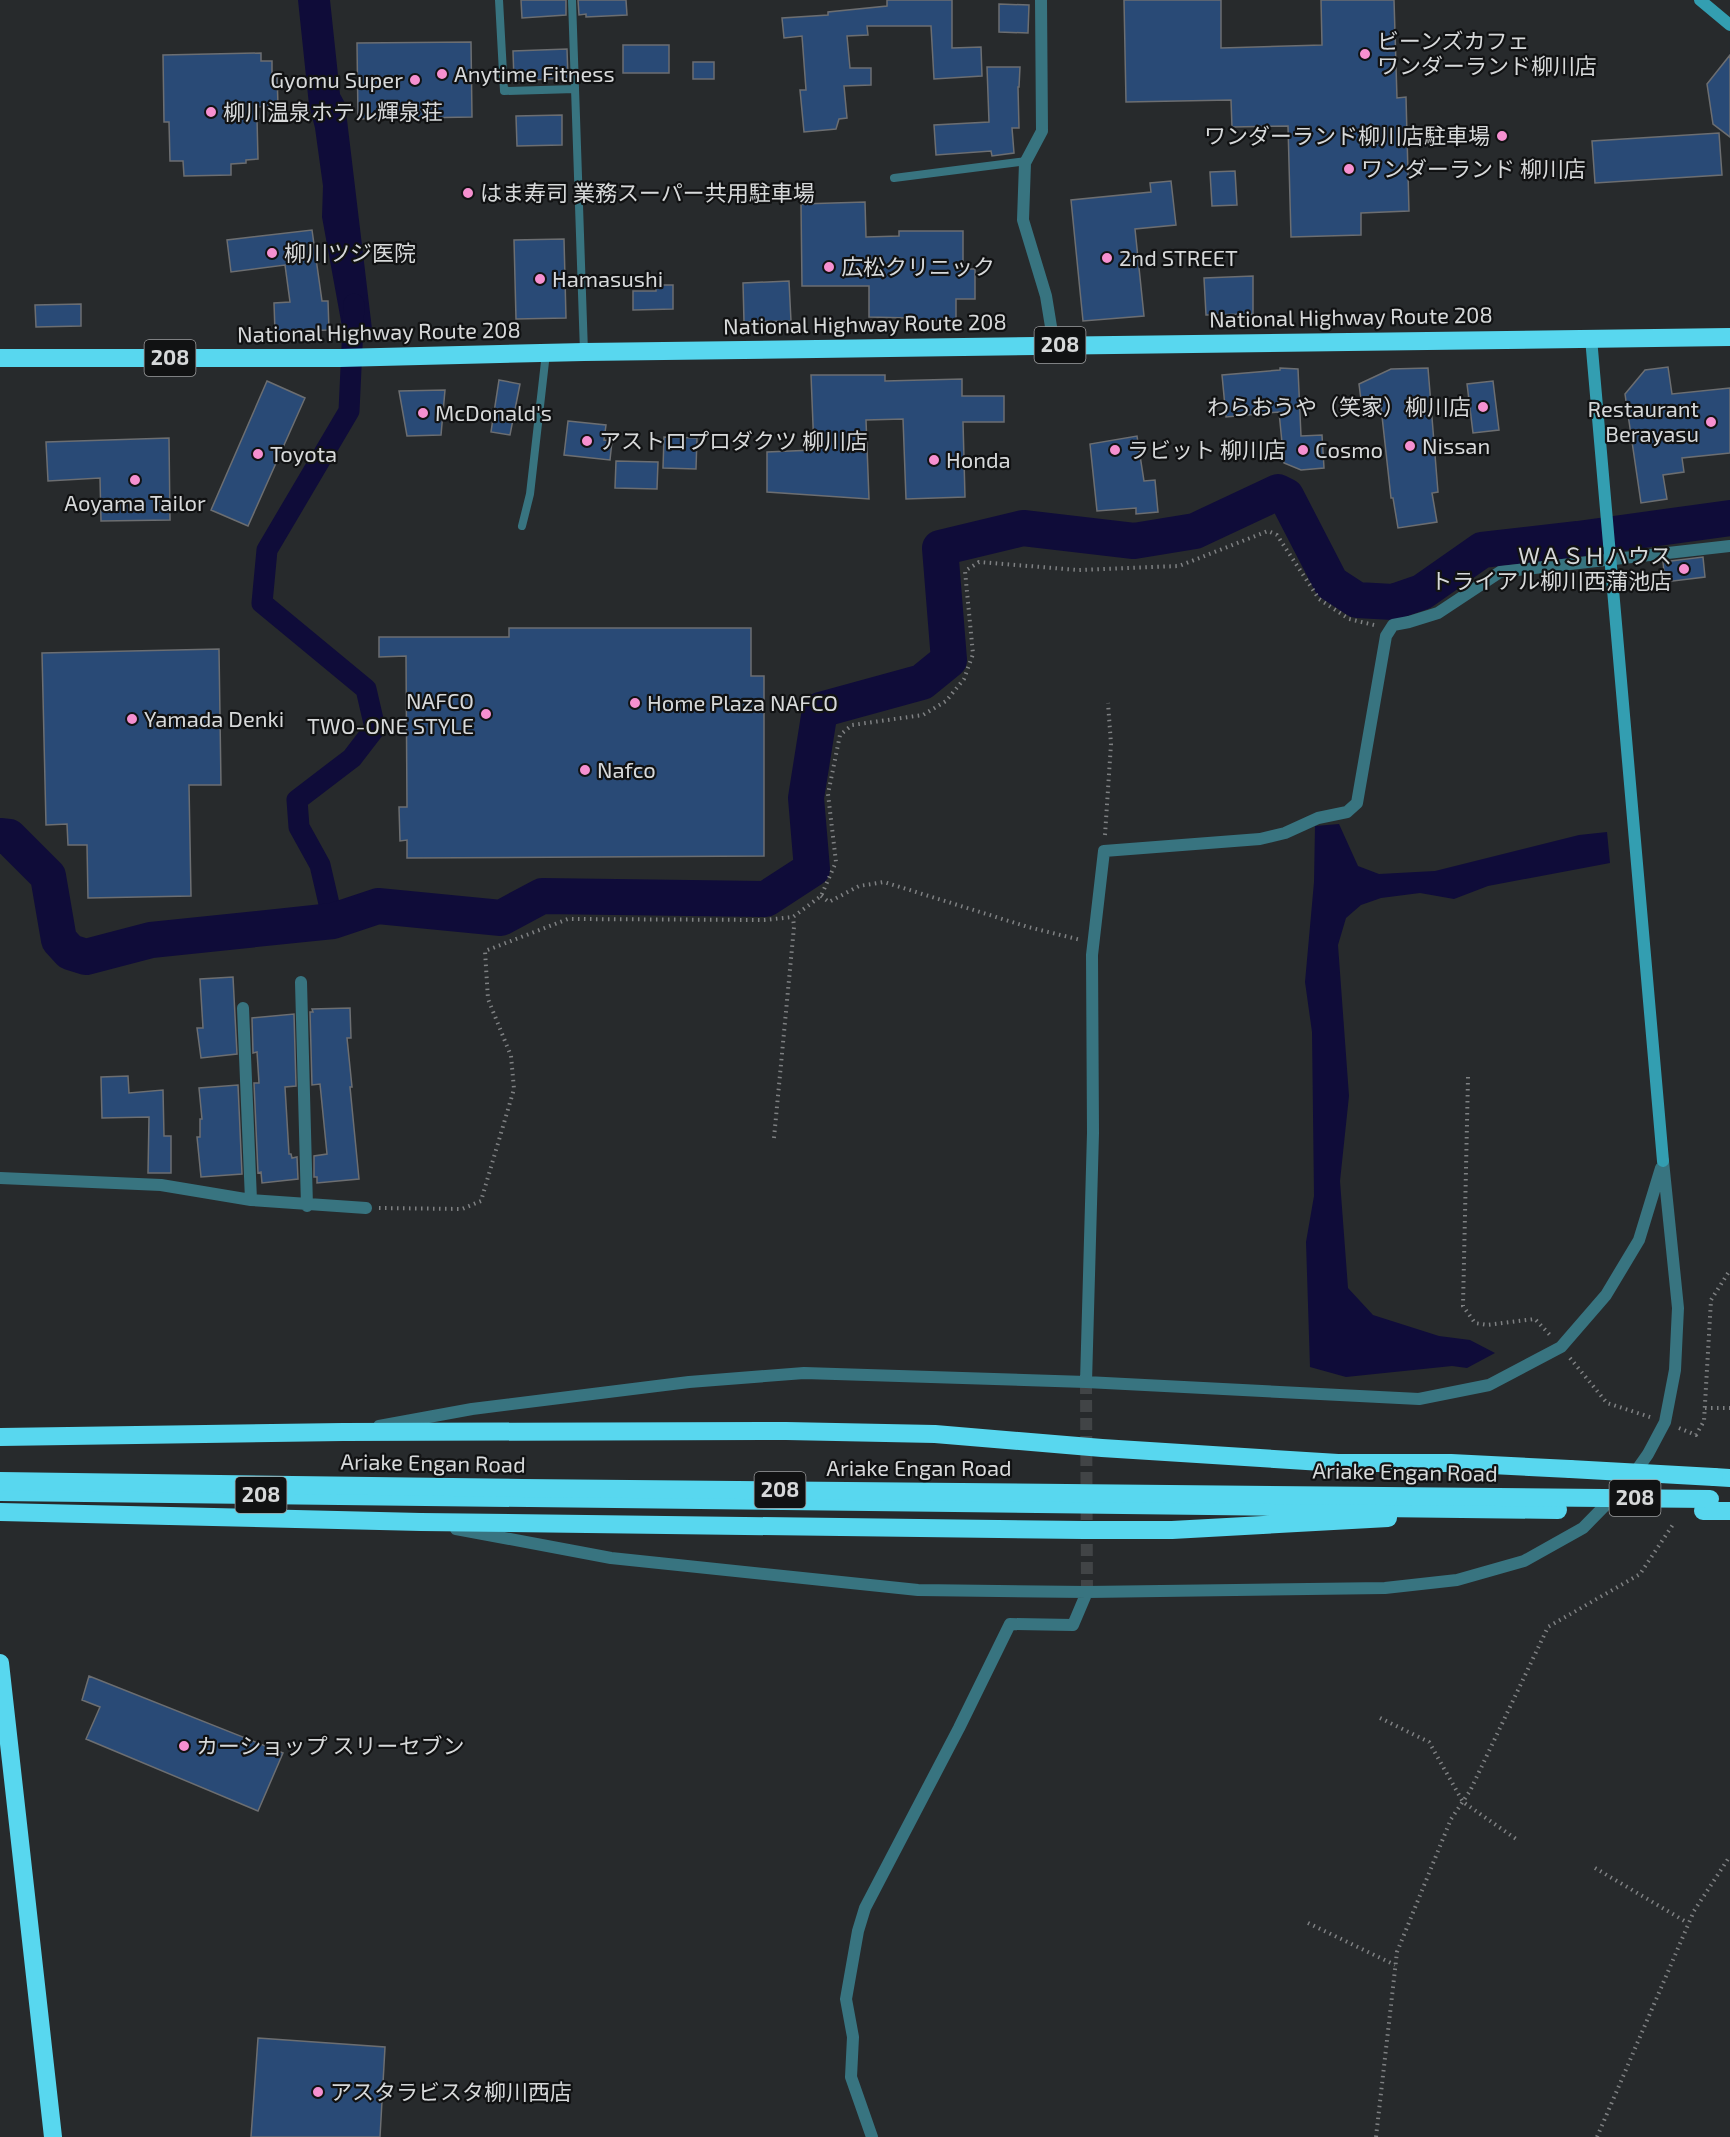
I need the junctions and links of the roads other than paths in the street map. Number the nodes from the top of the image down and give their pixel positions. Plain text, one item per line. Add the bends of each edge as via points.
1 (499, 0) edge
2 (572, 0) edge
3 (1041, 0) edge
4 (1700, 0) edge
5 (1730, 25) edge
6 (575, 89) junction
7 (1027, 161) junction
8 (894, 178) dead end
9 (1730, 337) edge
10 (1591, 338) junction
11 (1054, 345) junction
12 (584, 351) junction
13 (546, 353) junction
14 (0, 358) edge
15 (522, 526) dead end
16 (1730, 546) edge
17 (1610, 559) junction
18 (301, 982) dead end
19 (243, 1008) dead end
20 (1663, 1161) junction
21 (0, 1178) edge
22 (251, 1200) junction
23 (307, 1206) junction
24 (366, 1208) road end
25 (1086, 1382) junction
26 (342, 1432) junction
27 (0, 1437) edge
28 (1722, 1477) edge
29 (0, 1481) edge
30 (0, 1492) edge
31 (1730, 1499) edge
32 (1707, 1505) junction
33 (1488, 1509) junction
34 (1730, 1511) edge
35 (0, 1512) edge
36 (421, 1522) junction
37 (1087, 1592) junction
38 (0, 1663) edge
39 (53, 2137) edge
40 (872, 2137) edge

1 - 6 lane via 504,91
2 - 6 lane
3 - 7 street via 1042,131
4 - 5 street
6 - 12 lane
7 - 8 lane
7 - 11 street via 1023,220 1047,297
9 - 10 highway, National Highway Route 208 / 208
10 - 11 highway, National Highway Route 208 / 208
10 - 17 street
11 - 12 highway, National Highway Route 208 / 208
12 - 13 highway, National Highway Route 208 / 208
13 - 14 highway, National Highway Route 208 / 208 via 340,358
13 - 15 lane via 530,494
16 - 17 street
17 - 20 street
17 - 25 street via 1500,572 1438,613 1393,625 1386,636 1357,803 1347,812 1260,839 1104,851 1092,955 1093,1133
18 - 23 street
19 - 22 street
20 - 25 street via 1639,1240 1606,1295 1561,1347 1489,1385 1419,1399
20 - 37 street via 1678,1308 1675,1370 1665,1422 1629,1481 1583,1528 1524,1561 1457,1580 1385,1588
21 - 22 street via 161,1185
22 - 23 street
23 - 24 street
25 - 26 street via 804,1373 666,1384
26 - 27 highway
26 - 28 highway, bridge via 935,1434 1233,1457
29 - 32 highway, Ariake Engan Road / 208, bridge
30 - 33 highway, Ariake Engan Road / 208
31 - 32 highway, Ariake Engan Road / 208
32 - 33 highway, Ariake Engan Road / 208
32 - 34 highway, Ariake Engan Road / 208
33 - 36 highway via 1172,1530
35 - 36 highway
36 - 37 street via 611,1558 918,1590
37 - 40 street via 1073,1625 1010,1624 865,1908 846,1999 854,2037 851,2077
38 - 39 highway

